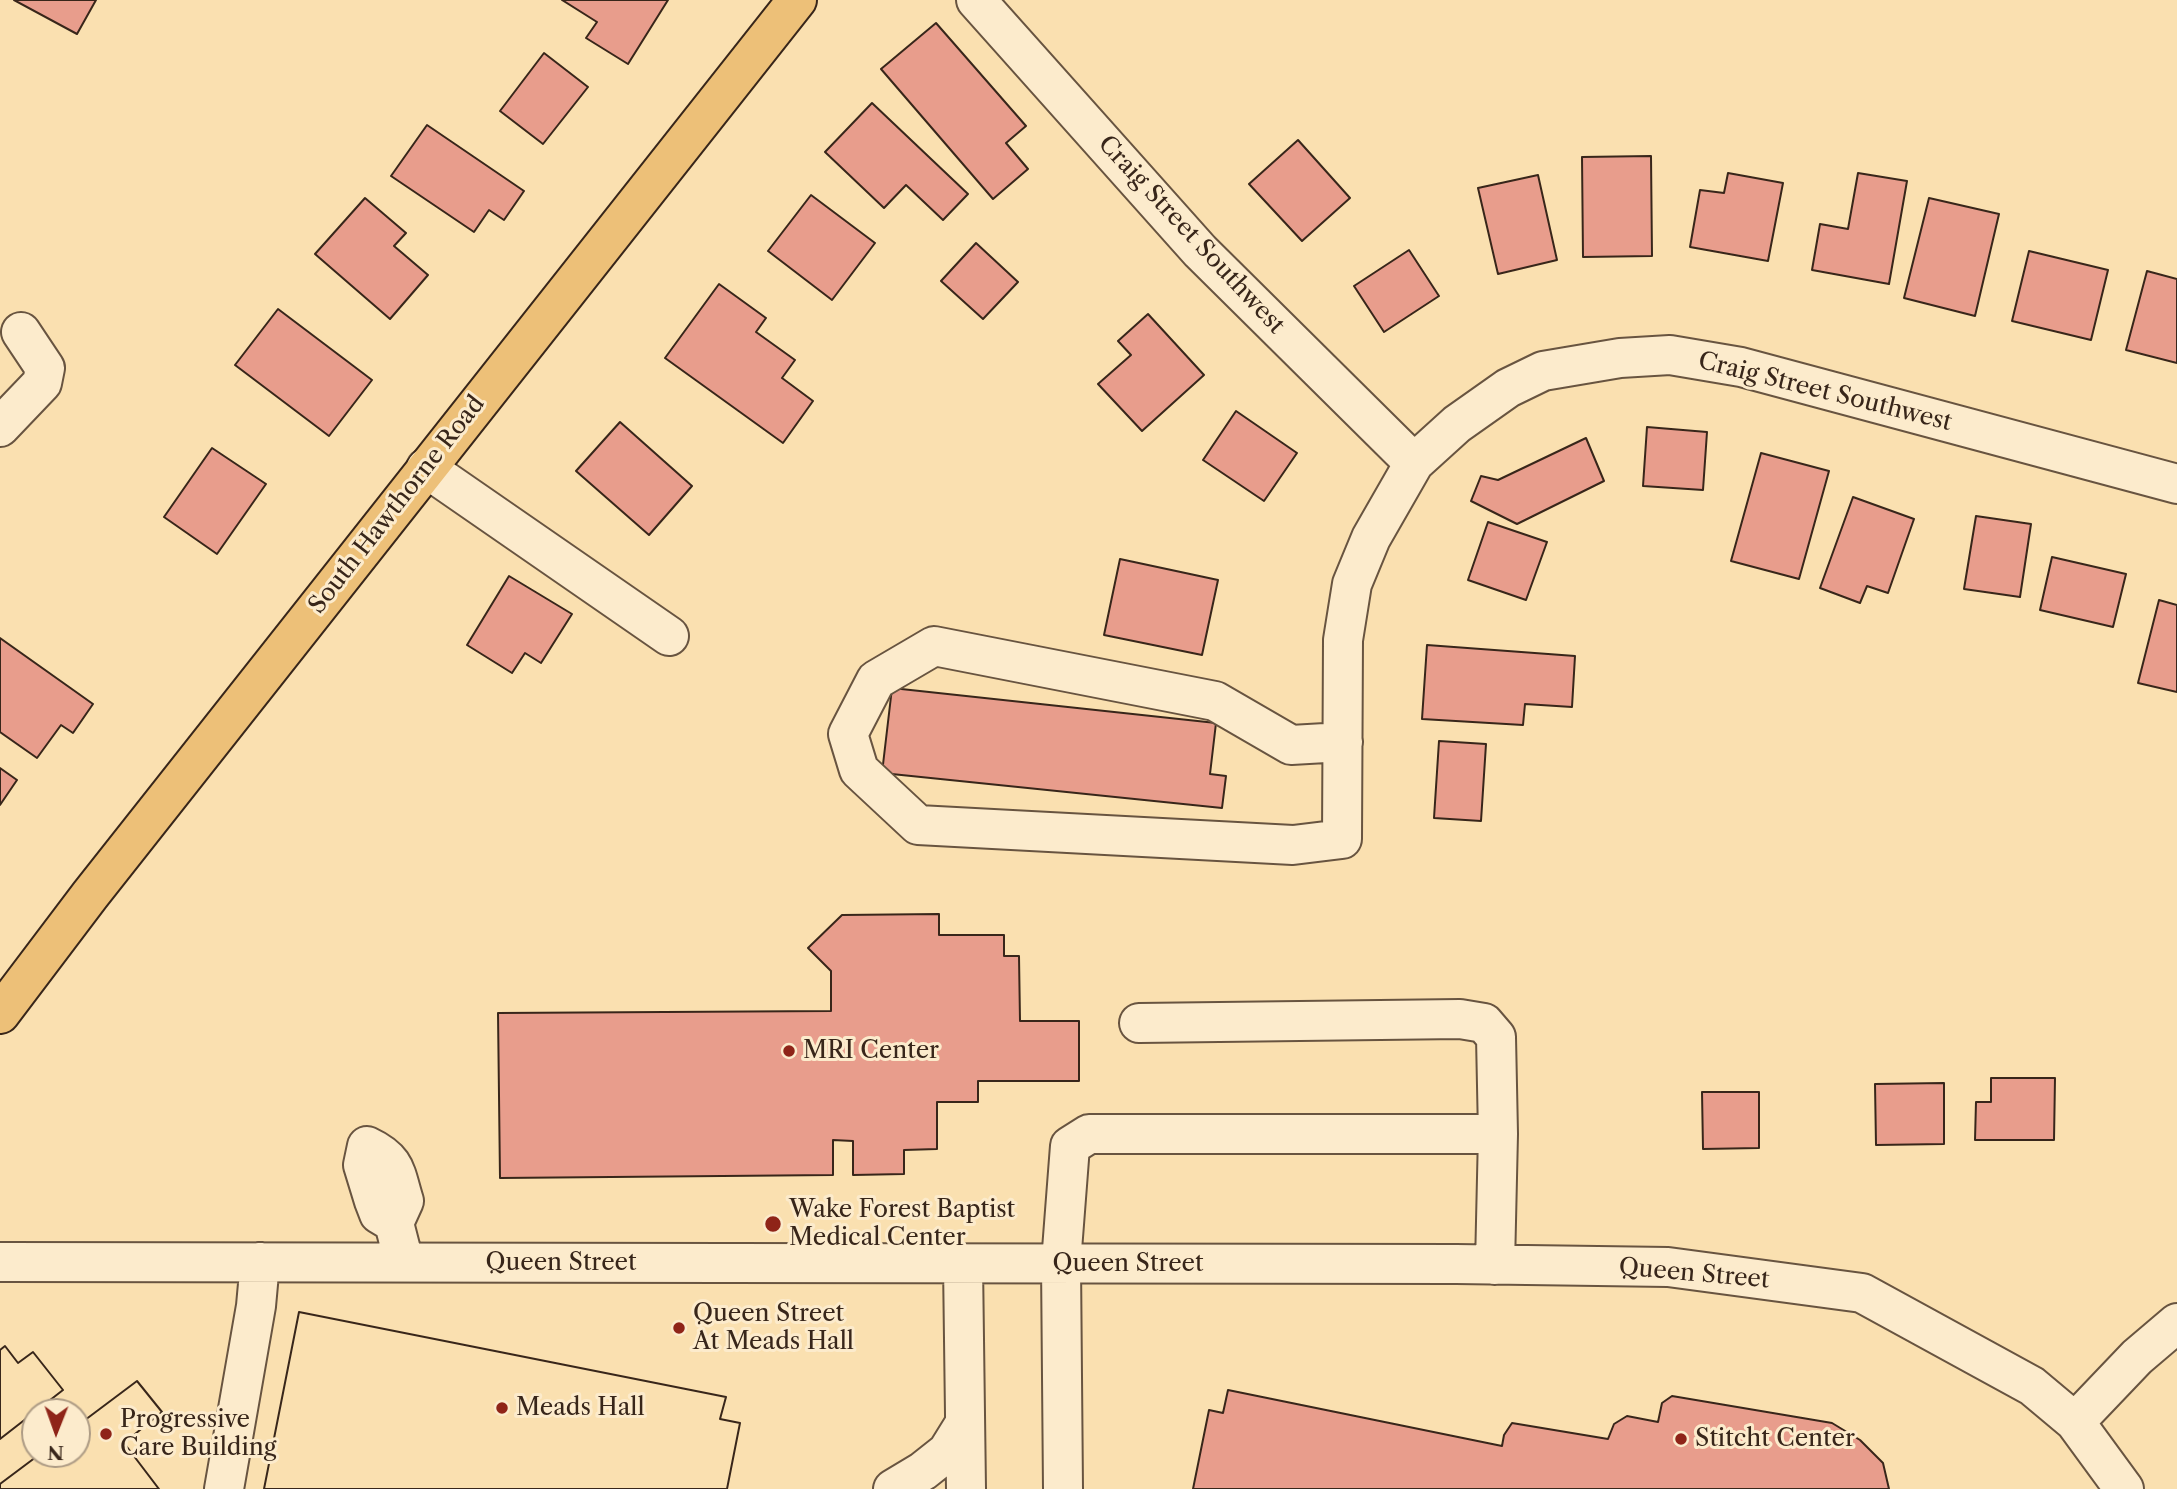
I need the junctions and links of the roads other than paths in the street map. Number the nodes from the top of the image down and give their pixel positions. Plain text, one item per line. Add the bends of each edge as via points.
1 (797, 0) edge
2 (976, 0) edge
3 (20, 332) dead end
4 (0, 427) edge
5 (1414, 463) junction
6 (426, 468) junction
7 (2177, 484) edge
8 (668, 636) dead end
9 (1343, 741) junction
10 (0, 1014) edge
11 (1139, 1023) dead end
12 (1498, 1134) junction
13 (394, 1223) dead end
14 (0, 1262) edge
15 (260, 1262) junction
16 (404, 1262) junction
17 (963, 1264) junction
18 (1061, 1264) junction
19 (1495, 1265) junction
20 (2177, 1323) edge
21 (2075, 1422) junction
22 (965, 1423) junction
23 (224, 1489) edge
24 (892, 1489) edge
25 (966, 1489) edge
26 (1063, 1489) edge
27 (2124, 1489) edge

1 - 6 main road, South Hawthorne Road
2 - 5 street, Craig Street Southwest via 1200,251
3 - 4 street via 45,368 42,383
5 - 7 street, Craig Street Southwest via 1467,416 1543,371 1670,355 1741,367
5 - 9 street, Craig Street Southwest via 1371,538 1352,584 1343,640
6 - 8 street
6 - 10 main road, South Hawthorne Road
9 - 9 street, Craig Street Southwest via 1342,839 1293,845 918,825 859,770 848,734 876,680 934,646 1215,701 1291,745
11 - 12 street via 1460,1019 1484,1023 1496,1037
12 - 18 street via 1089,1134 1070,1146
12 - 19 street
13 - 16 street
14 - 15 street, Queen Street
15 - 16 street, Queen Street
15 - 23 street
16 - 17 street, Queen Street
17 - 18 street, Queen Street
17 - 22 street
18 - 19 street, Queen Street
18 - 26 street
19 - 21 street, Queen Street via 1668,1267 1863,1293 2032,1386
20 - 21 street
21 - 27 street, Queen Street
22 - 24 street via 947,1452
22 - 25 street

